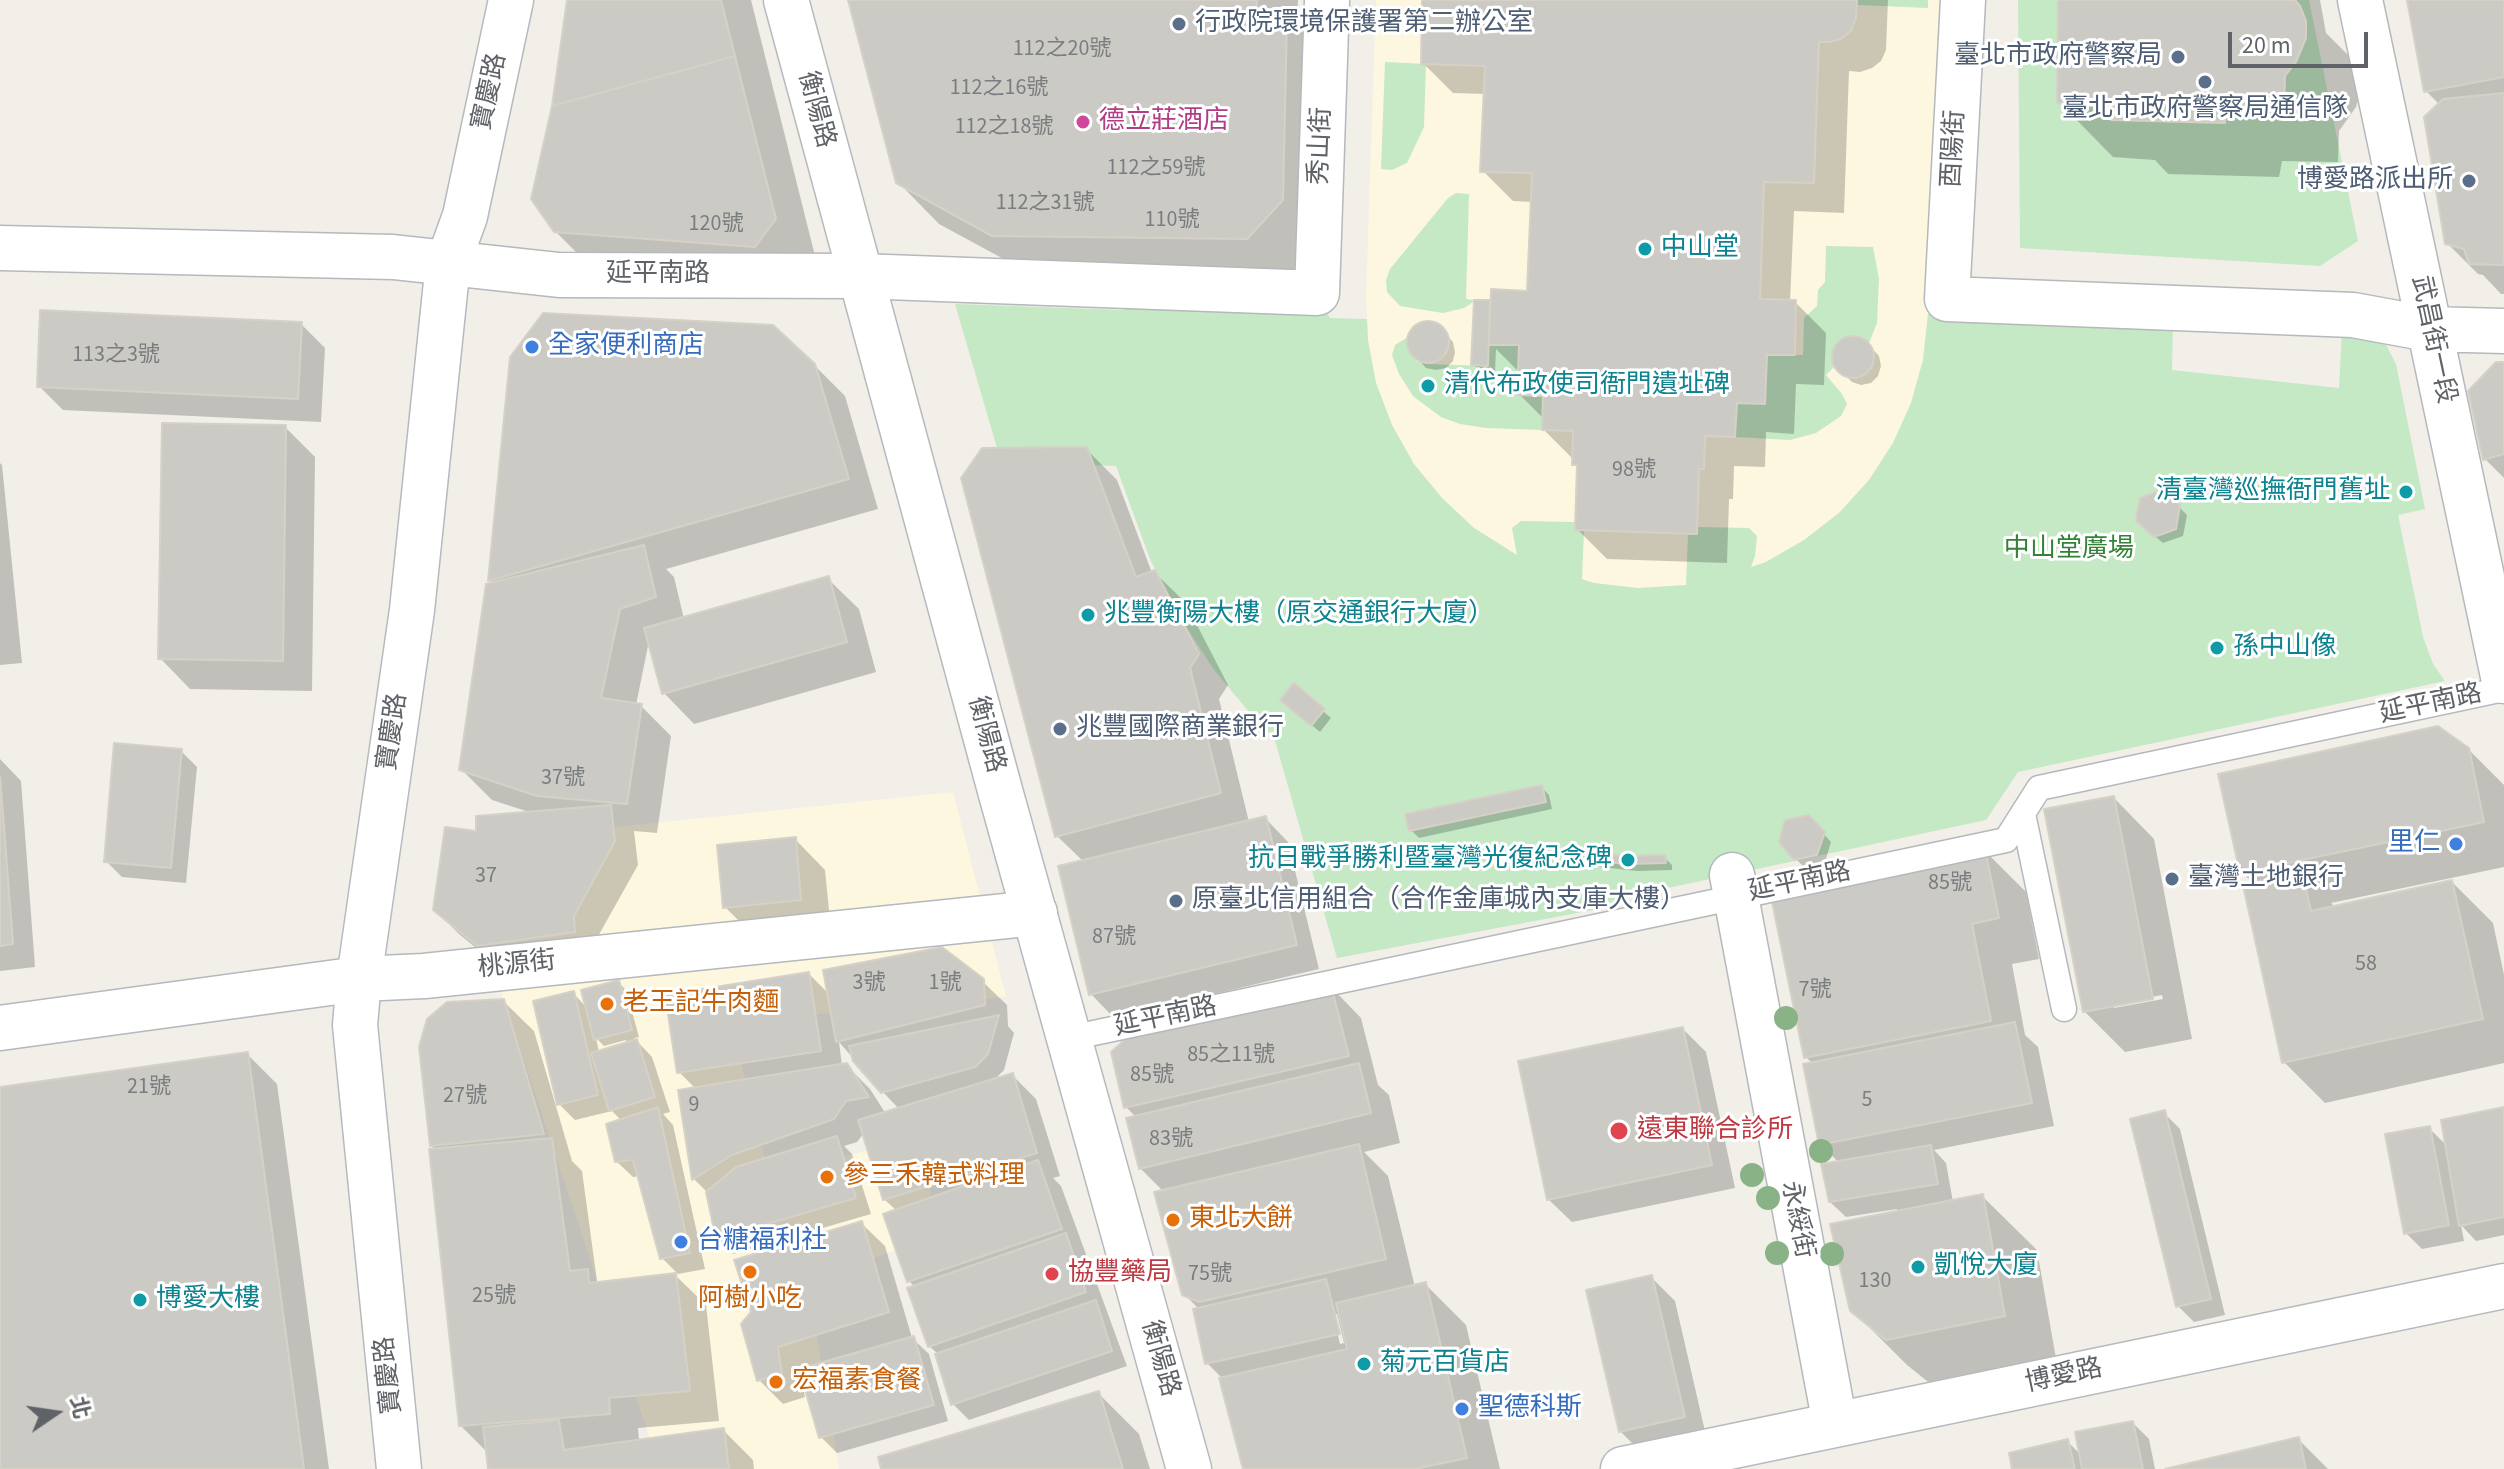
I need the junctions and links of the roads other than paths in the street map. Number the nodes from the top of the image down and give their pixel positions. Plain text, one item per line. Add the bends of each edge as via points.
1 (511, 0) edge
2 (786, 0) edge
3 (1327, 0) edge
4 (1963, 0) edge
5 (2360, 0) edge
6 (0, 248) edge
7 (448, 263) junction
8 (860, 276) junction
9 (1317, 293) joint
10 (2429, 329) junction
11 (2504, 331) edge
12 (2504, 681) edge
13 (2504, 689) edge
14 (2023, 814) junction
15 (1733, 886) junction
16 (1035, 913) junction
17 (359, 979) junction
18 (2064, 1009) dead end
19 (0, 1028) edge
20 (1070, 1038) junction
21 (2504, 1286) edge
22 (1835, 1424) junction
23 (1634, 1468) edge
24 (399, 1469) edge
25 (1189, 1469) edge

1 - 7 street, 寶慶路 via 465,216
2 - 8 street, 衡陽路
3 - 9 street, 秀山街
4 - 10 street, 酉陽街 via 1947,299 2353,315
5 - 10 street, 武昌街一段
6 - 7 street, 延平南路 via 393,257
7 - 8 street, 延平南路 via 559,275
7 - 17 street, 寶慶路 via 412,610
8 - 9 street, 延平南路
8 - 16 street, 衡陽路
10 - 11 street
10 - 12 street, 武昌街一段
13 - 14 lane, 延平南路 via 2039,788
14 - 15 lane, 延平南路 via 2006,840
14 - 18 lane
15 - 20 lane, 延平南路
15 - 22 street, 永綏街
16 - 17 street, 桃源街
16 - 20 street, 衡陽路
17 - 19 street, 桃源街
17 - 24 street, 寶慶路 via 355,1025
20 - 25 street, 衡陽路
21 - 22 street, 博愛路
22 - 23 street, 博愛路

